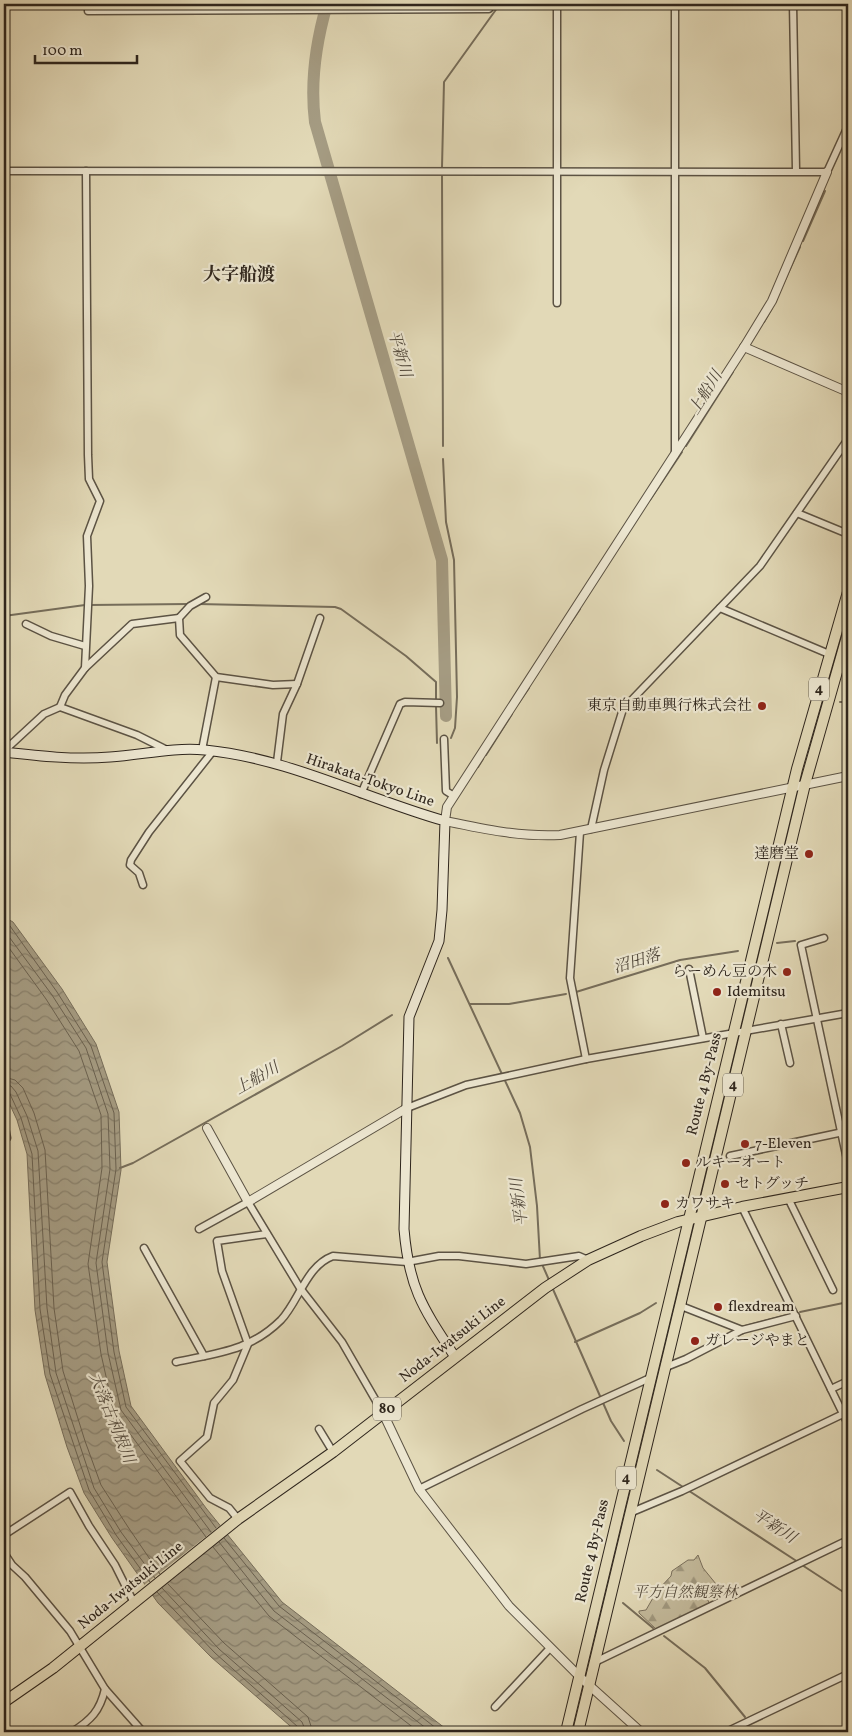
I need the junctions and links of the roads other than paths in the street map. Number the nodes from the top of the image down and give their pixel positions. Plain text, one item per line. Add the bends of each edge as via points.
1 (88, 4) edge
2 (492, 4) edge
3 (557, 4) edge
4 (675, 4) edge
5 (793, 4) edge
6 (319, 7) edge
7 (848, 126) edge
8 (846, 139) edge
9 (675, 170) junction
10 (796, 170) junction
11 (4, 171) edge
12 (86, 171) junction
13 (556, 172) junction
14 (827, 172) junction
15 (557, 303) dead end
16 (748, 348) junction
17 (848, 392) edge
18 (848, 439) edge
19 (675, 455) junction
20 (797, 513) junction
21 (848, 534) edge
22 (848, 592) edge
23 (206, 597) dead end
24 (720, 608) junction
25 (179, 618) junction
26 (320, 618) dead end
27 (26, 624) dead end
28 (848, 633) edge
29 (85, 646) junction
30 (829, 654) junction
31 (85, 668) junction
32 (216, 677) junction
33 (297, 684) junction
34 (440, 702) dead end
35 (60, 708) junction
36 (444, 739) dead end
37 (168, 750) junction
38 (202, 750) junction
39 (4, 751) edge
40 (213, 751) junction
41 (277, 762) junction
42 (848, 776) edge
43 (805, 784) junction
44 (792, 788) junction
45 (361, 794) junction
46 (454, 796) junction
47 (444, 821) junction
48 (591, 829) junction
49 (580, 832) junction
50 (143, 885) dead end
51 (824, 938) dead end
52 (689, 968) dead end
53 (848, 1013) edge
54 (816, 1018) junction
55 (781, 1024) junction
56 (746, 1030) junction
57 (733, 1033) junction
58 (703, 1038) junction
59 (586, 1058) junction
60 (790, 1063) dead end
61 (407, 1108) junction
62 (4, 1122) edge
63 (207, 1128) dead end
64 (845, 1132) edge
65 (7, 1138) dead end
66 (730, 1156) dead end
67 (848, 1164) edge
68 (848, 1187) edge
69 (788, 1198) junction
70 (248, 1202) junction
71 (742, 1207) junction
72 (702, 1216) junction
73 (688, 1220) junction
74 (199, 1229) dead end
75 (268, 1234) junction
76 (144, 1248) dead end
77 (588, 1260) junction
78 (407, 1262) junction
79 (300, 1288) junction
80 (833, 1290) dead end
81 (681, 1306) junction
82 (796, 1316) junction
83 (741, 1330) junction
84 (248, 1344) junction
85 (204, 1356) junction
86 (455, 1356) junction
87 (176, 1362) dead end
88 (666, 1367) junction
89 (650, 1378) junction
90 (848, 1381) edge
91 (831, 1389) junction
92 (383, 1413) junction
93 (843, 1414) junction
94 (848, 1424) edge
95 (319, 1430) dead end
96 (332, 1452) junction
97 (419, 1489) junction
98 (632, 1512) junction
99 (238, 1519) junction
100 (4, 1535) edge
101 (848, 1540) edge
102 (4, 1553) edge
103 (134, 1603) junction
104 (81, 1646) junction
105 (550, 1648) junction
106 (595, 1662) junction
107 (848, 1674) edge
108 (580, 1677) junction
109 (590, 1686) junction
110 (105, 1689) junction
111 (4, 1702) edge
112 (495, 1707) dead end
113 (80, 1730) edge
114 (636, 1731) edge
115 (72, 1732) edge
116 (142, 1732) edge
117 (566, 1732) edge
118 (578, 1732) edge
119 (726, 1732) edge

1 - 6 street via 88,11
2 - 6 street via 489,9
3 - 13 street
4 - 9 street
5 - 10 street
7 - 8 street
8 - 14 street
9 - 10 street
9 - 13 street
9 - 19 street
10 - 14 street
11 - 12 street
12 - 13 street
12 - 29 street via 89,480 100,502 87,536 89,586
13 - 15 street
14 - 16 street via 772,301
16 - 17 street
16 - 19 street
18 - 20 street
19 - 46 street
20 - 21 street
20 - 24 street via 760,566
22 - 30 main road, Route 4 By-Pass / 4
23 - 25 street via 190,606
24 - 30 street
24 - 48 street via 624,709 604,770
25 - 31 street via 132,624
25 - 32 street via 180,635
26 - 33 street
27 - 29 street via 51,636
28 - 43 main road, Route 4 By-Pass / 4
29 - 31 street
30 - 44 main road, Route 4 By-Pass / 4
31 - 35 street
32 - 33 street via 273,685
32 - 38 street
33 - 41 street via 283,714
34 - 45 street via 400,704
35 - 37 street via 152,741
35 - 39 street via 44,714
36 - 46 street via 446,790
37 - 38 main road, Hirakata-Tokyo Line
37 - 39 main road, Hirakata-Tokyo Line via 79,758
38 - 40 main road, Hirakata-Tokyo Line
40 - 41 main road, Hirakata-Tokyo Line
40 - 50 street via 131,860 130,865 139,873
41 - 45 main road, Hirakata-Tokyo Line
42 - 43 street
43 - 44 street
43 - 56 main road, Route 4 By-Pass / 4
44 - 48 street
44 - 57 main road, Route 4 By-Pass / 4
45 - 47 main road, Hirakata-Tokyo Line
46 - 47 street
47 - 49 street via 536,836
47 - 61 main road, Hirakata-Tokyo Line via 439,941 410,1012
48 - 49 street
49 - 59 street via 570,978
51 - 54 street via 801,945
52 - 58 street
53 - 54 street
54 - 55 street
54 - 64 street
55 - 56 street
55 - 60 street
56 - 57 street
56 - 72 main road, Route 4 By-Pass / 4
57 - 58 street
57 - 73 main road, Route 4 By-Pass / 4
58 - 59 street
59 - 61 street via 466,1084
61 - 70 street
61 - 78 main road, Hirakata-Tokyo Line via 404,1229
62 - 65 street
63 - 70 street
64 - 66 street
64 - 67 street via 842,1141
68 - 69 main road, Noda-Iwatsuki Line / 80
69 - 71 main road, Noda-Iwatsuki Line / 80
69 - 80 street
70 - 74 street
70 - 75 street
71 - 72 main road, Noda-Iwatsuki Line / 80
71 - 82 street
72 - 73 main road, Noda-Iwatsuki Line / 80
72 - 81 main road, Route 4 By-Pass / 4
73 - 77 main road, Noda-Iwatsuki Line / 80 via 640,1236
73 - 89 main road, Route 4 By-Pass / 4
75 - 79 street
75 - 84 street via 217,1241 222,1271
76 - 85 street
77 - 78 street via 579,1256 526,1264 439,1256
77 - 86 main road, Noda-Iwatsuki Line / 80
78 - 79 street via 333,1256 324,1259
78 - 86 main road, Hirakata-Tokyo Line via 415,1291
79 - 84 street via 282,1318
79 - 92 street via 342,1342
81 - 83 street
81 - 88 main road, Route 4 By-Pass / 4
82 - 83 street
82 - 91 street
83 - 88 street
84 - 85 street
84 - 99 street via 233,1380 214,1403 207,1437 180,1460 210,1498 229,1508
85 - 87 street
86 - 92 main road, Noda-Iwatsuki Line / 80
88 - 98 main road, Route 4 By-Pass / 4
89 - 97 street
89 - 108 main road, Route 4 By-Pass / 4
90 - 91 street
91 - 93 street
92 - 96 main road, Noda-Iwatsuki Line / 80
92 - 97 street
93 - 94 street
93 - 98 street
95 - 96 street
96 - 99 main road, Noda-Iwatsuki Line / 80
97 - 105 street via 508,1606
98 - 106 main road, Route 4 By-Pass / 4
99 - 103 main road, Noda-Iwatsuki Line / 80
100 - 103 street via 70,1492 115,1565
101 - 106 street
102 - 104 street
103 - 104 main road, Noda-Iwatsuki Line / 80
104 - 110 street
104 - 111 main road, Noda-Iwatsuki Line / 80
105 - 108 street
105 - 112 street
106 - 109 main road, Route 4 By-Pass / 4
107 - 119 street
108 - 109 street
108 - 117 main road, Route 4 By-Pass / 4
109 - 114 street
109 - 118 main road, Route 4 By-Pass / 4
110 - 113 street via 101,1707
110 - 116 street
113 - 115 street

